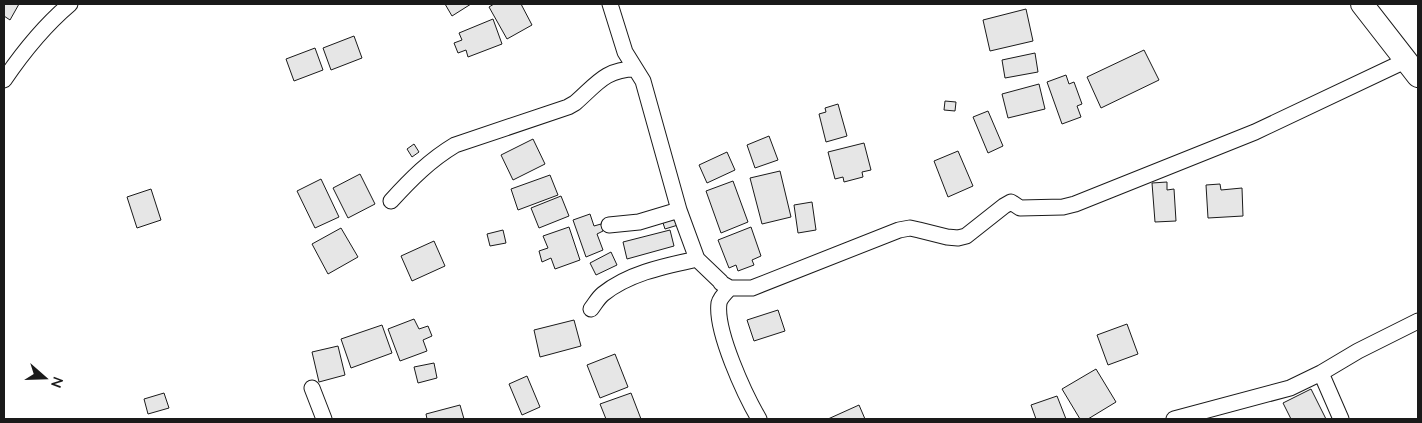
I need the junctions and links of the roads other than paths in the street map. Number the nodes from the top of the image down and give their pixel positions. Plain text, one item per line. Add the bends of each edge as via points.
1 (70, 4) edge
2 (610, 4) edge
3 (1362, 4) edge
4 (635, 69) junction
5 (1412, 69) edge
6 (4, 80) edge
7 (391, 200) dead end
8 (679, 210) junction
9 (608, 225) dead end
10 (697, 259) junction
11 (730, 288) junction
12 (591, 309) dead end
13 (1418, 321) edge
14 (1321, 374) junction
15 (312, 388) dead end
16 (324, 419) edge
17 (759, 419) edge
18 (1174, 419) edge
19 (1341, 419) edge

1 - 6 street via 49,22
2 - 4 street via 625,52
3 - 5 main road
4 - 7 street via 611,72 568,107 455,145 421,169
4 - 8 street via 644,81
5 - 11 street via 1080,203 1020,208 1012,202 966,236 947,237 910,228 899,230 752,288
8 - 9 street via 639,222
8 - 10 street
10 - 11 street via 721,284
10 - 12 street via 660,267 628,279 603,294
11 - 17 street via 719,302 720,322 746,396
13 - 14 street
14 - 18 street via 1282,390
14 - 19 street
15 - 16 street

